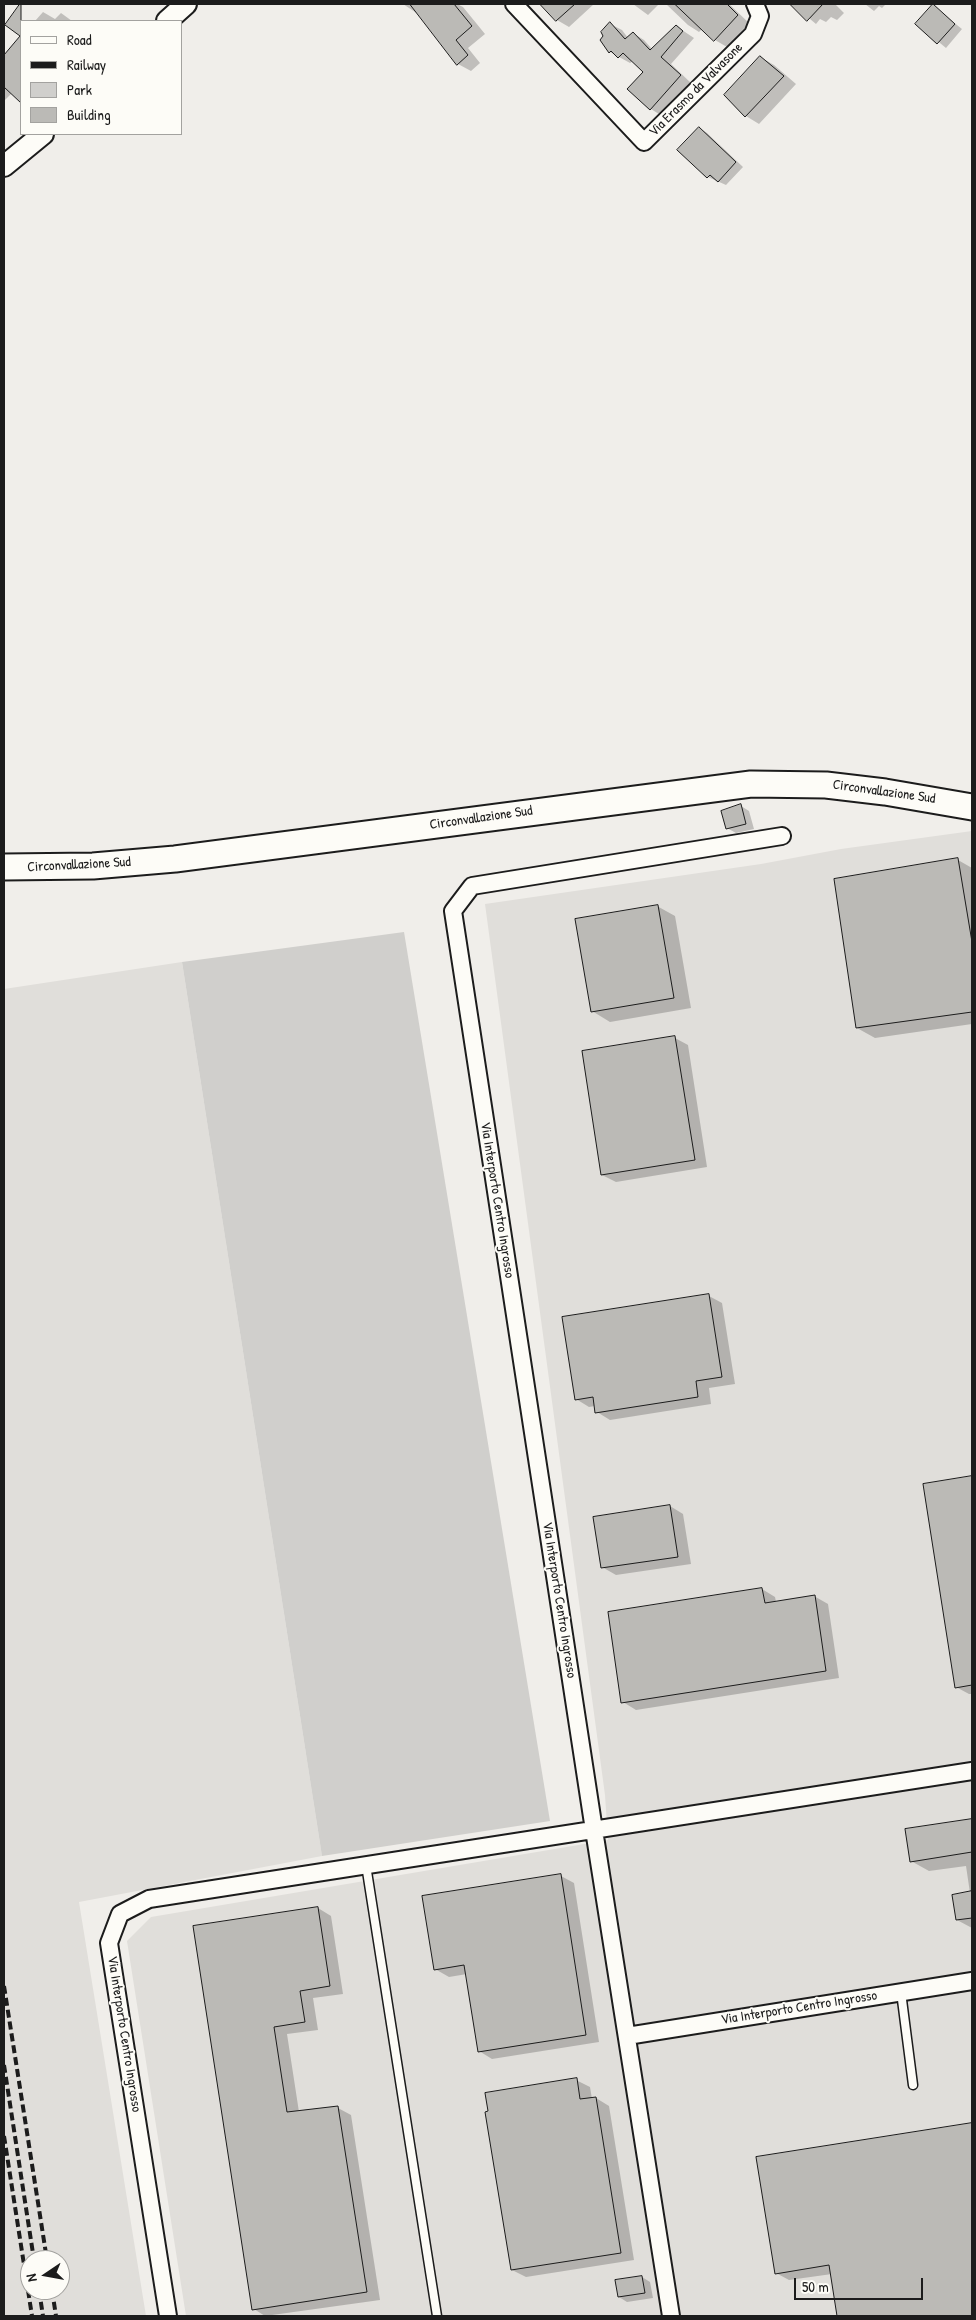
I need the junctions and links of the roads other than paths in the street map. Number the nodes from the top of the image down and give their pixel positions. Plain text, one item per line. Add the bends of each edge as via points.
1 (186, 4) edge
2 (514, 4) edge
3 (755, 4) edge
4 (168, 20) edge
5 (42, 135) edge
6 (4, 166) edge
7 (968, 804) edge
8 (782, 836) dead end
9 (4, 868) edge
10 (972, 1771) edge
11 (594, 1830) junction
12 (366, 1865) junction
13 (972, 1981) edge
14 (901, 1992) junction
15 (627, 2036) junction
16 (913, 2086) dead end
17 (168, 2316) edge
18 (437, 2316) edge
19 (671, 2316) edge

1 - 4 street
2 - 3 street, Via Erasmo da Valvasone via 644,142 753,34 760,16
5 - 6 street
7 - 9 main road, Circonvallazione Sud via 826,785 751,784 175,859 93,866
8 - 11 street, Via Interporto Centro Ingrosso via 472,886 453,911
10 - 11 street, Via Interporto Centro Ingrosso
11 - 12 street, Via Interporto Centro Ingrosso
11 - 15 street, Via Interporto Centro Ingrosso
12 - 17 street, Via Interporto Centro Ingrosso via 149,1900 120,1914 110,1942
12 - 18 lane
13 - 14 street, Via Interporto Centro Ingrosso
14 - 15 street, Via Interporto Centro Ingrosso
14 - 16 lane
15 - 19 street, Via Interporto Centro Ingrosso

